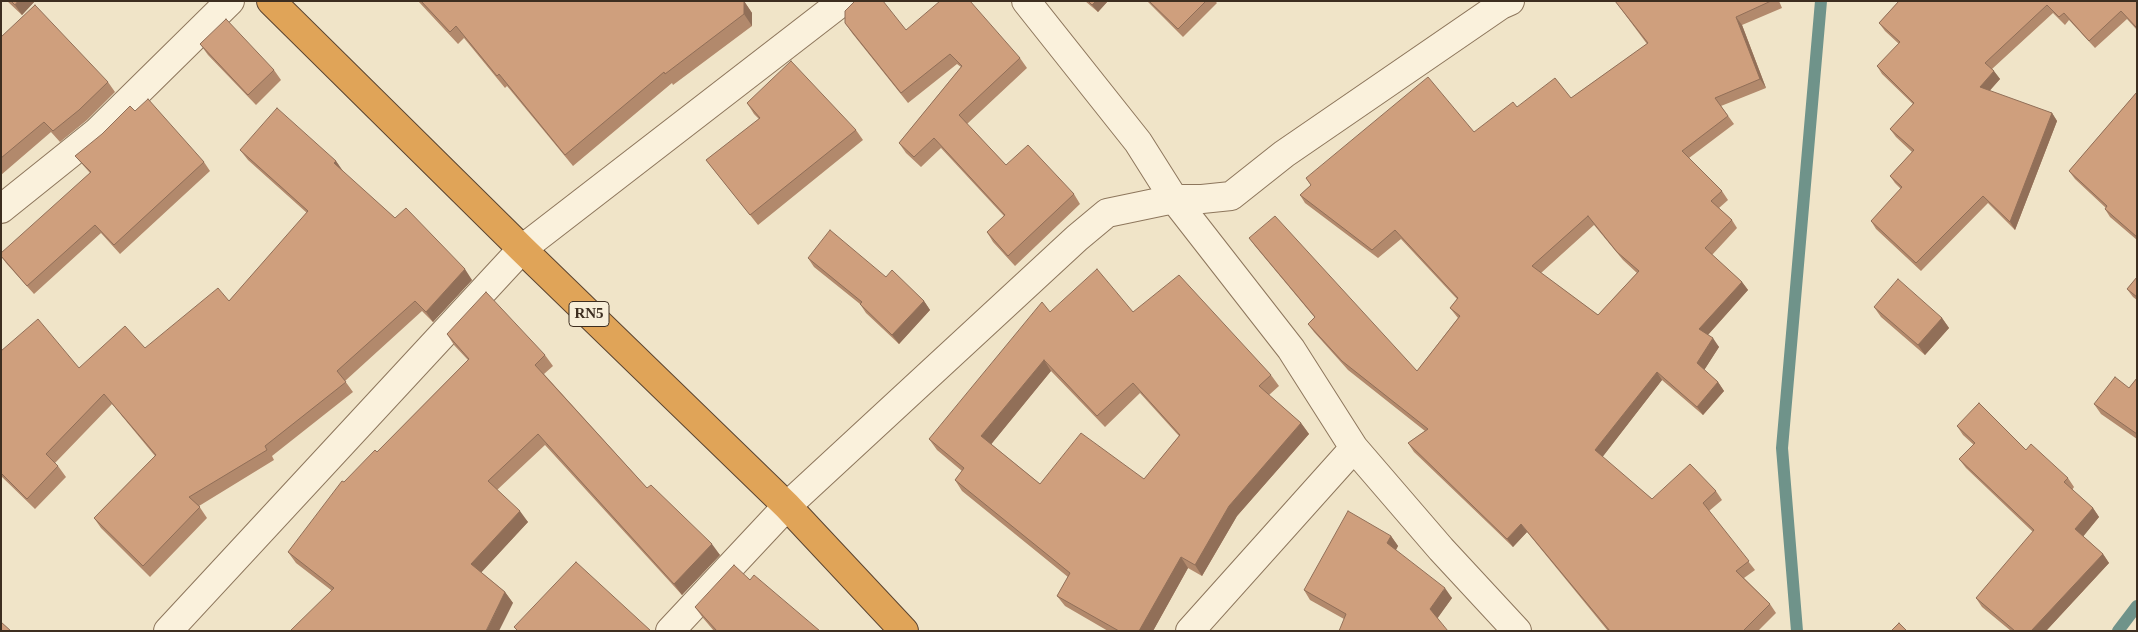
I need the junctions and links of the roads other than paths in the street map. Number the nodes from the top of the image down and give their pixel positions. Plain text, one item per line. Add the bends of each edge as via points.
1 (230, 1) edge
2 (271, 1) edge
3 (842, 1) edge
4 (1026, 1) edge
5 (1510, 1) edge
6 (1174, 199) junction
7 (1, 208) edge
8 (522, 249) junction
9 (1354, 448) junction
10 (787, 506) junction
11 (168, 631) edge
12 (670, 631) edge
13 (904, 631) edge
14 (1190, 631) edge
15 (1517, 631) edge

1 - 7 street via 97,132
2 - 8 highway, RN5
3 - 8 street
4 - 6 street via 1138,142
5 - 6 street via 1292,148 1231,196
6 - 9 street via 1291,349
6 - 10 street via 1107,213
8 - 10 highway, RN5
8 - 11 street
9 - 14 street
9 - 15 street
10 - 12 street
10 - 13 highway, RN5

